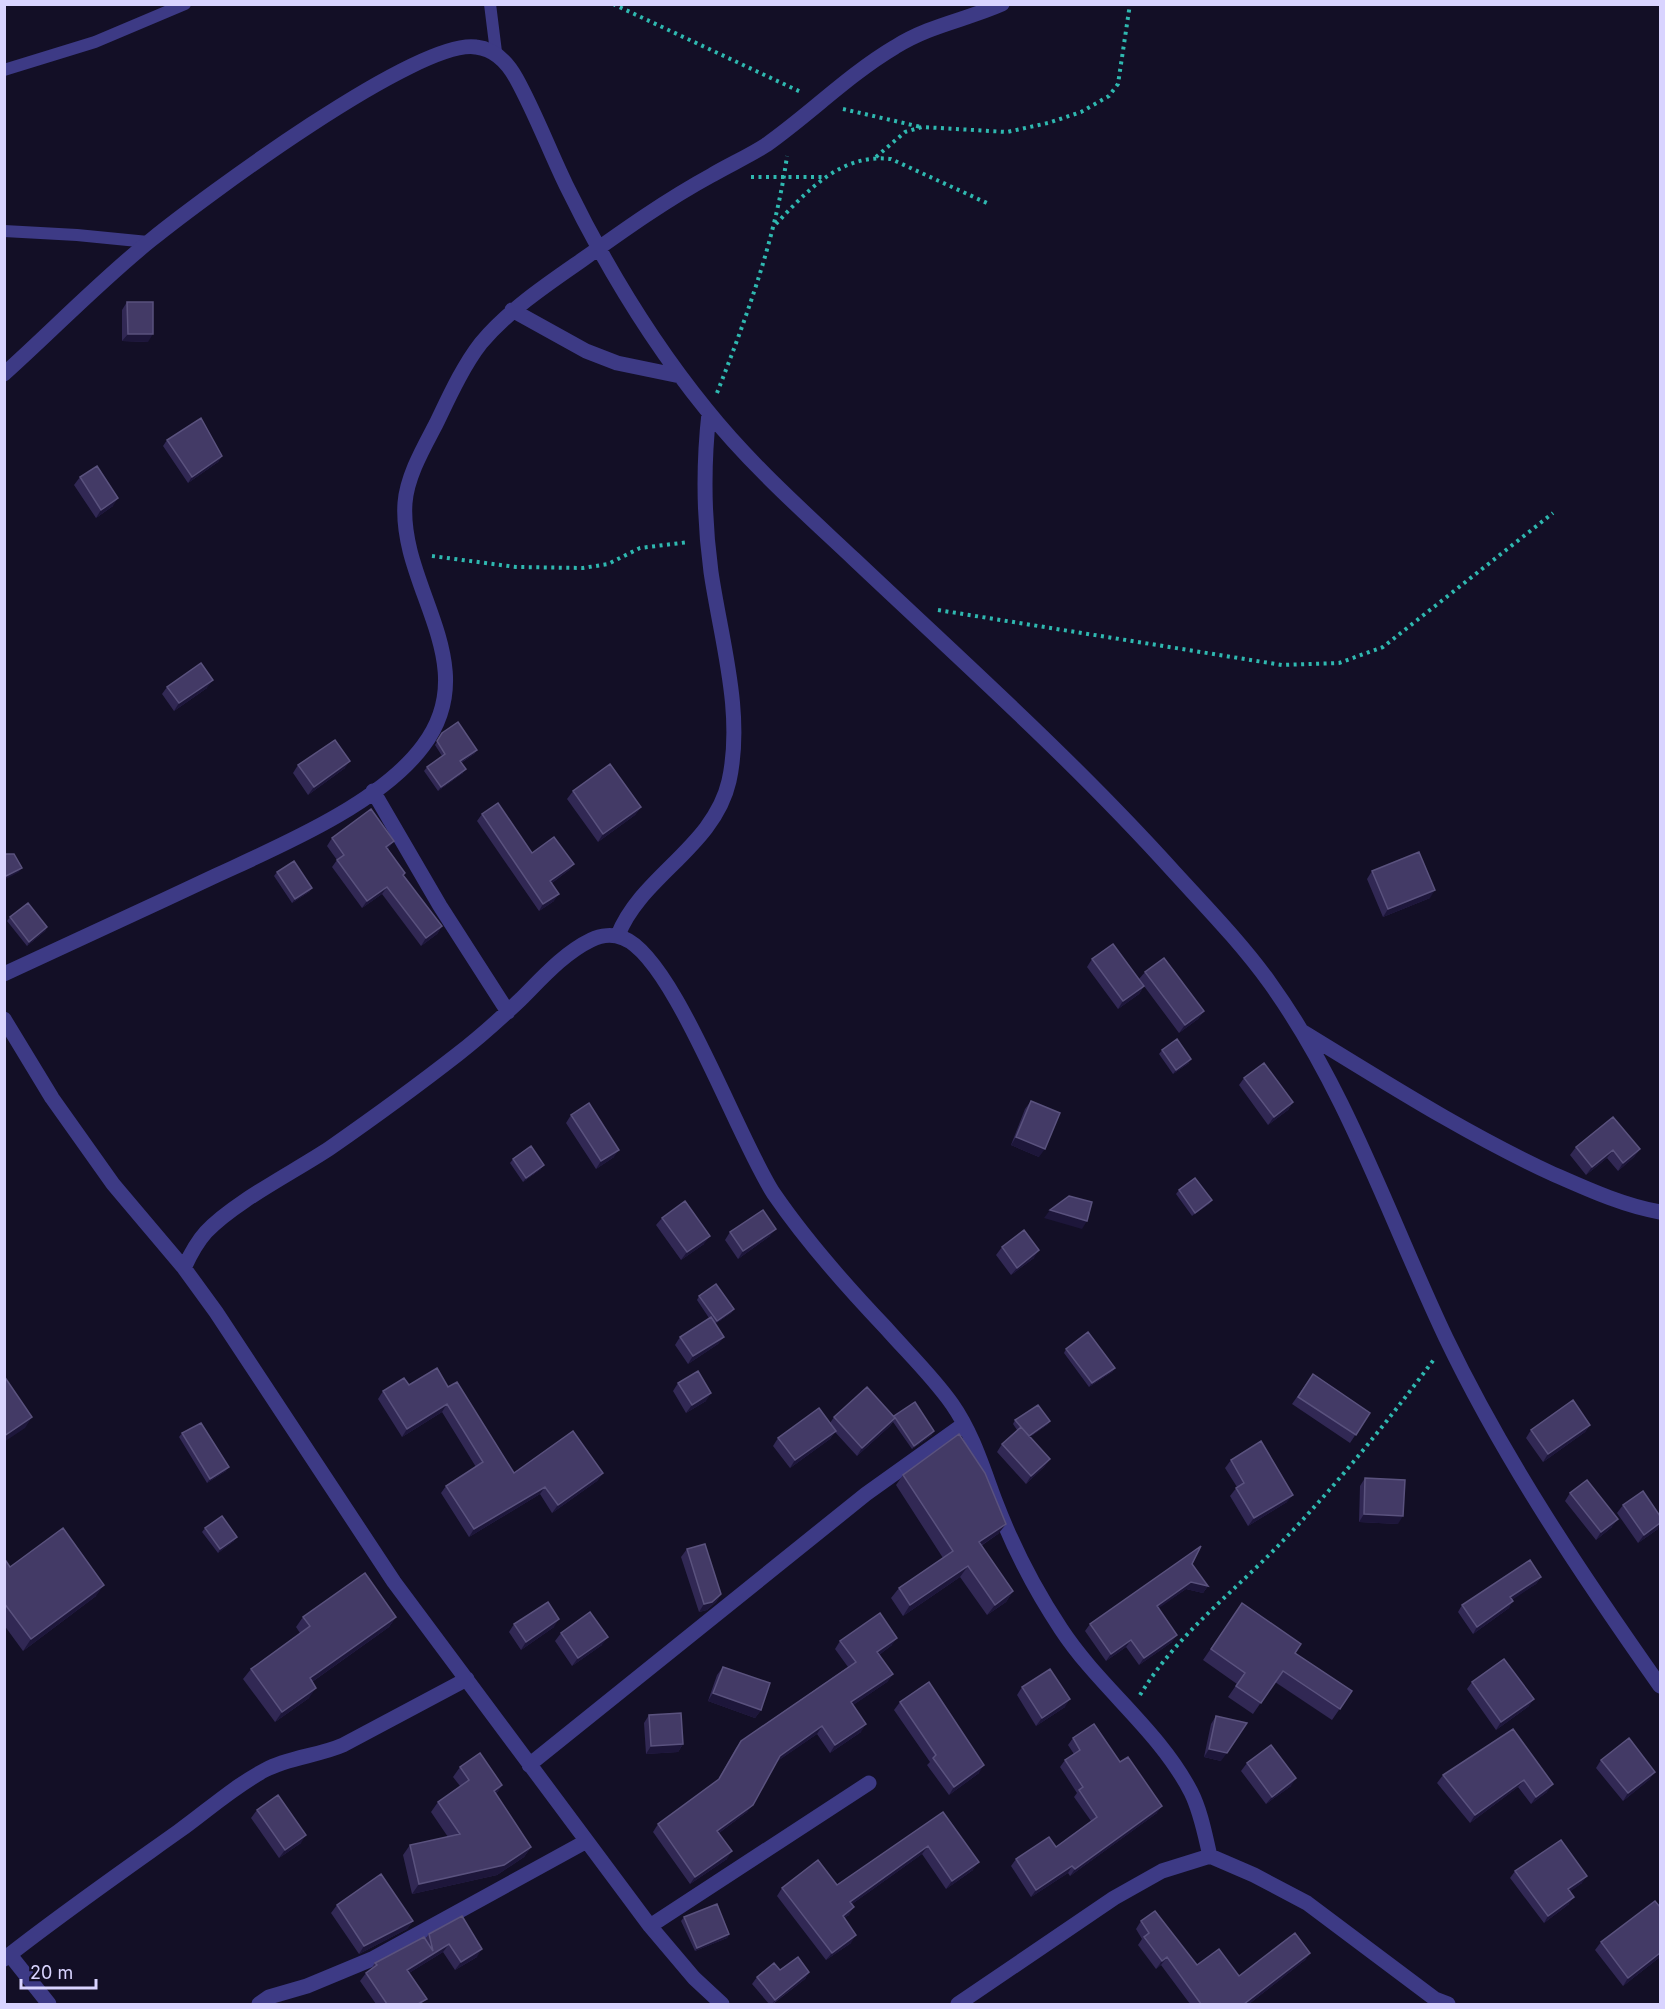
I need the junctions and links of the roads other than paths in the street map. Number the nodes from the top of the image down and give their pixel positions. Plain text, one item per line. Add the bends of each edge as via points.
1 (185, 4) edge
2 (490, 4) edge
3 (1002, 4) edge
4 (496, 52) junction
5 (4, 70) edge
6 (4, 231) edge
7 (148, 242) junction
8 (598, 248) junction
9 (512, 310) junction
10 (4, 374) edge
11 (680, 376) junction
12 (709, 413) junction
13 (373, 791) junction
14 (618, 935) junction
15 (4, 974) edge
16 (508, 1012) junction
17 (4, 1019) edge
18 (1301, 1030) junction
19 (1660, 1212) edge
20 (184, 1268) junction
21 (964, 1424) junction
22 (467, 1680) junction
23 (1660, 1686) edge
24 (529, 1765) junction
25 (869, 1782) dead end
26 (585, 1842) junction
27 (1210, 1857) junction
28 (650, 1926) junction
29 (7, 1957) edge
30 (1437, 2002) edge
31 (48, 2004) edge
32 (259, 2004) edge
33 (722, 2004) edge
34 (958, 2004) edge

1 - 5 lane via 95,42
2 - 4 lane
3 - 8 street via 939,24 897,45 766,144 650,212
4 - 7 street via 471,45 440,51 407,66 279,148
4 - 8 street via 514,73
6 - 7 lane
7 - 10 street
8 - 9 street
8 - 11 street
9 - 11 street via 586,351 618,363
9 - 13 street via 479,346 421,453 405,497 404,527 433,614 446,668 446,698 425,744 405,768
11 - 12 street
12 - 14 street via 705,465 707,542 729,680 732,722 728,782 718,808 700,836 633,908
12 - 18 street via 757,466 1126,819 1231,935
13 - 15 street via 282,845
13 - 16 street
14 - 16 street via 591,940 562,960
14 - 21 street via 638,944 653,960 778,1199 848,1287 933,1381
16 - 20 street via 333,1146 223,1217 205,1233
17 - 20 street via 52,1098 113,1184
18 - 19 street via 1416,1101 1523,1160 1588,1190
18 - 23 street via 1349,1122 1448,1340 1494,1428 1550,1523
20 - 22 street via 394,1582
21 - 24 street via 866,1494
21 - 27 street via 1037,1590 1065,1634 1191,1792
22 - 24 street
22 - 29 street via 324,1754 296,1758 237,1786
24 - 26 street
25 - 28 street
26 - 28 street
26 - 32 street via 372,1959
27 - 30 street via 1307,1904
27 - 34 street via 1162,1871 1114,1898
28 - 33 street
29 - 31 street

